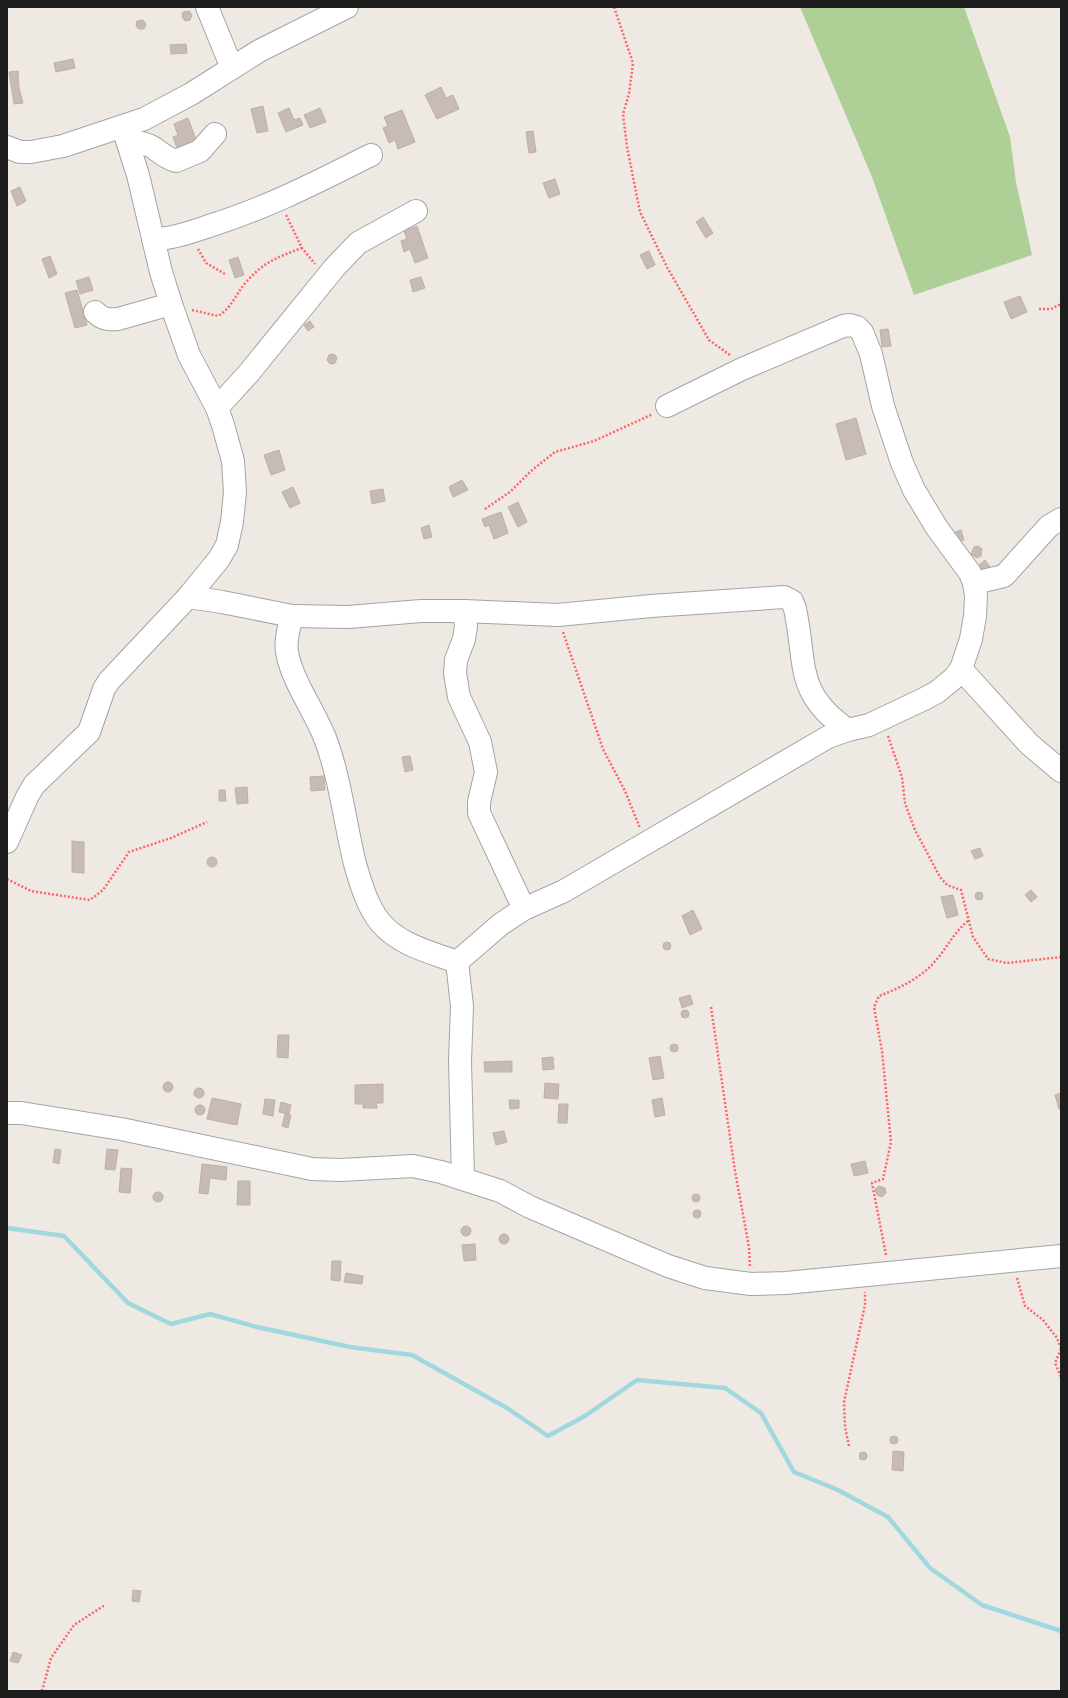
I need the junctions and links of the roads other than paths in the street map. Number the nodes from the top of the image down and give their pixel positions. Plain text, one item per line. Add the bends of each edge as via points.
1 (206, 7) edge
2 (347, 7) edge
3 (232, 68) junction
4 (125, 134) junction
5 (215, 134) dead end
6 (7, 147) edge
7 (371, 155) dead end
8 (416, 211) dead end
9 (153, 239) junction
10 (171, 304) junction
11 (95, 312) dead end
12 (667, 406) road end
13 (217, 408) junction
14 (1061, 519) edge
15 (974, 583) junction
16 (188, 598) junction
17 (464, 611) junction
18 (292, 616) junction
19 (961, 669) junction
20 (848, 730) junction
21 (1061, 771) edge
22 (7, 842) edge
23 (524, 910) junction
24 (457, 962) junction
25 (7, 1113) edge
26 (463, 1178) junction
27 (1061, 1256) edge

1 - 3 street
2 - 3 street via 259,51
3 - 4 street
4 - 5 street via 155,148 165,158 176,161 200,151
4 - 6 street via 31,152 20,152
4 - 9 street
7 - 9 street via 280,200 190,232
8 - 13 street via 366,238 325,279
9 - 10 street
10 - 11 street via 109,320
10 - 13 street via 189,355
12 - 15 street via 742,369 843,326 857,328 862,332 871,354 883,406 914,490 937,528 970,573
13 - 16 street via 233,461 235,492 232,522 227,545 219,559
14 - 15 street via 1049,526 1004,576
15 - 19 street via 975,616 971,639
16 - 18 street
16 - 22 street via 109,681 89,732 34,785
17 - 18 street via 421,611 348,617
17 - 20 street via 558,615 784,597 792,602 795,609 804,675 809,689 824,711
17 - 23 street via 464,640 456,660 455,673 459,698 480,742 486,772 479,813
18 - 24 street via 287,651 292,668 325,738 358,874 370,905 380,922 394,936 416,948
19 - 20 street via 937,692 883,720
19 - 21 street via 1029,744
20 - 23 street via 828,738 564,891
23 - 24 street via 501,924
24 - 26 street via 462,1006 460,1061
25 - 26 street via 121,1129 312,1169 413,1166
26 - 27 street via 500,1191 530,1207 668,1266 705,1278 751,1284 864,1276

